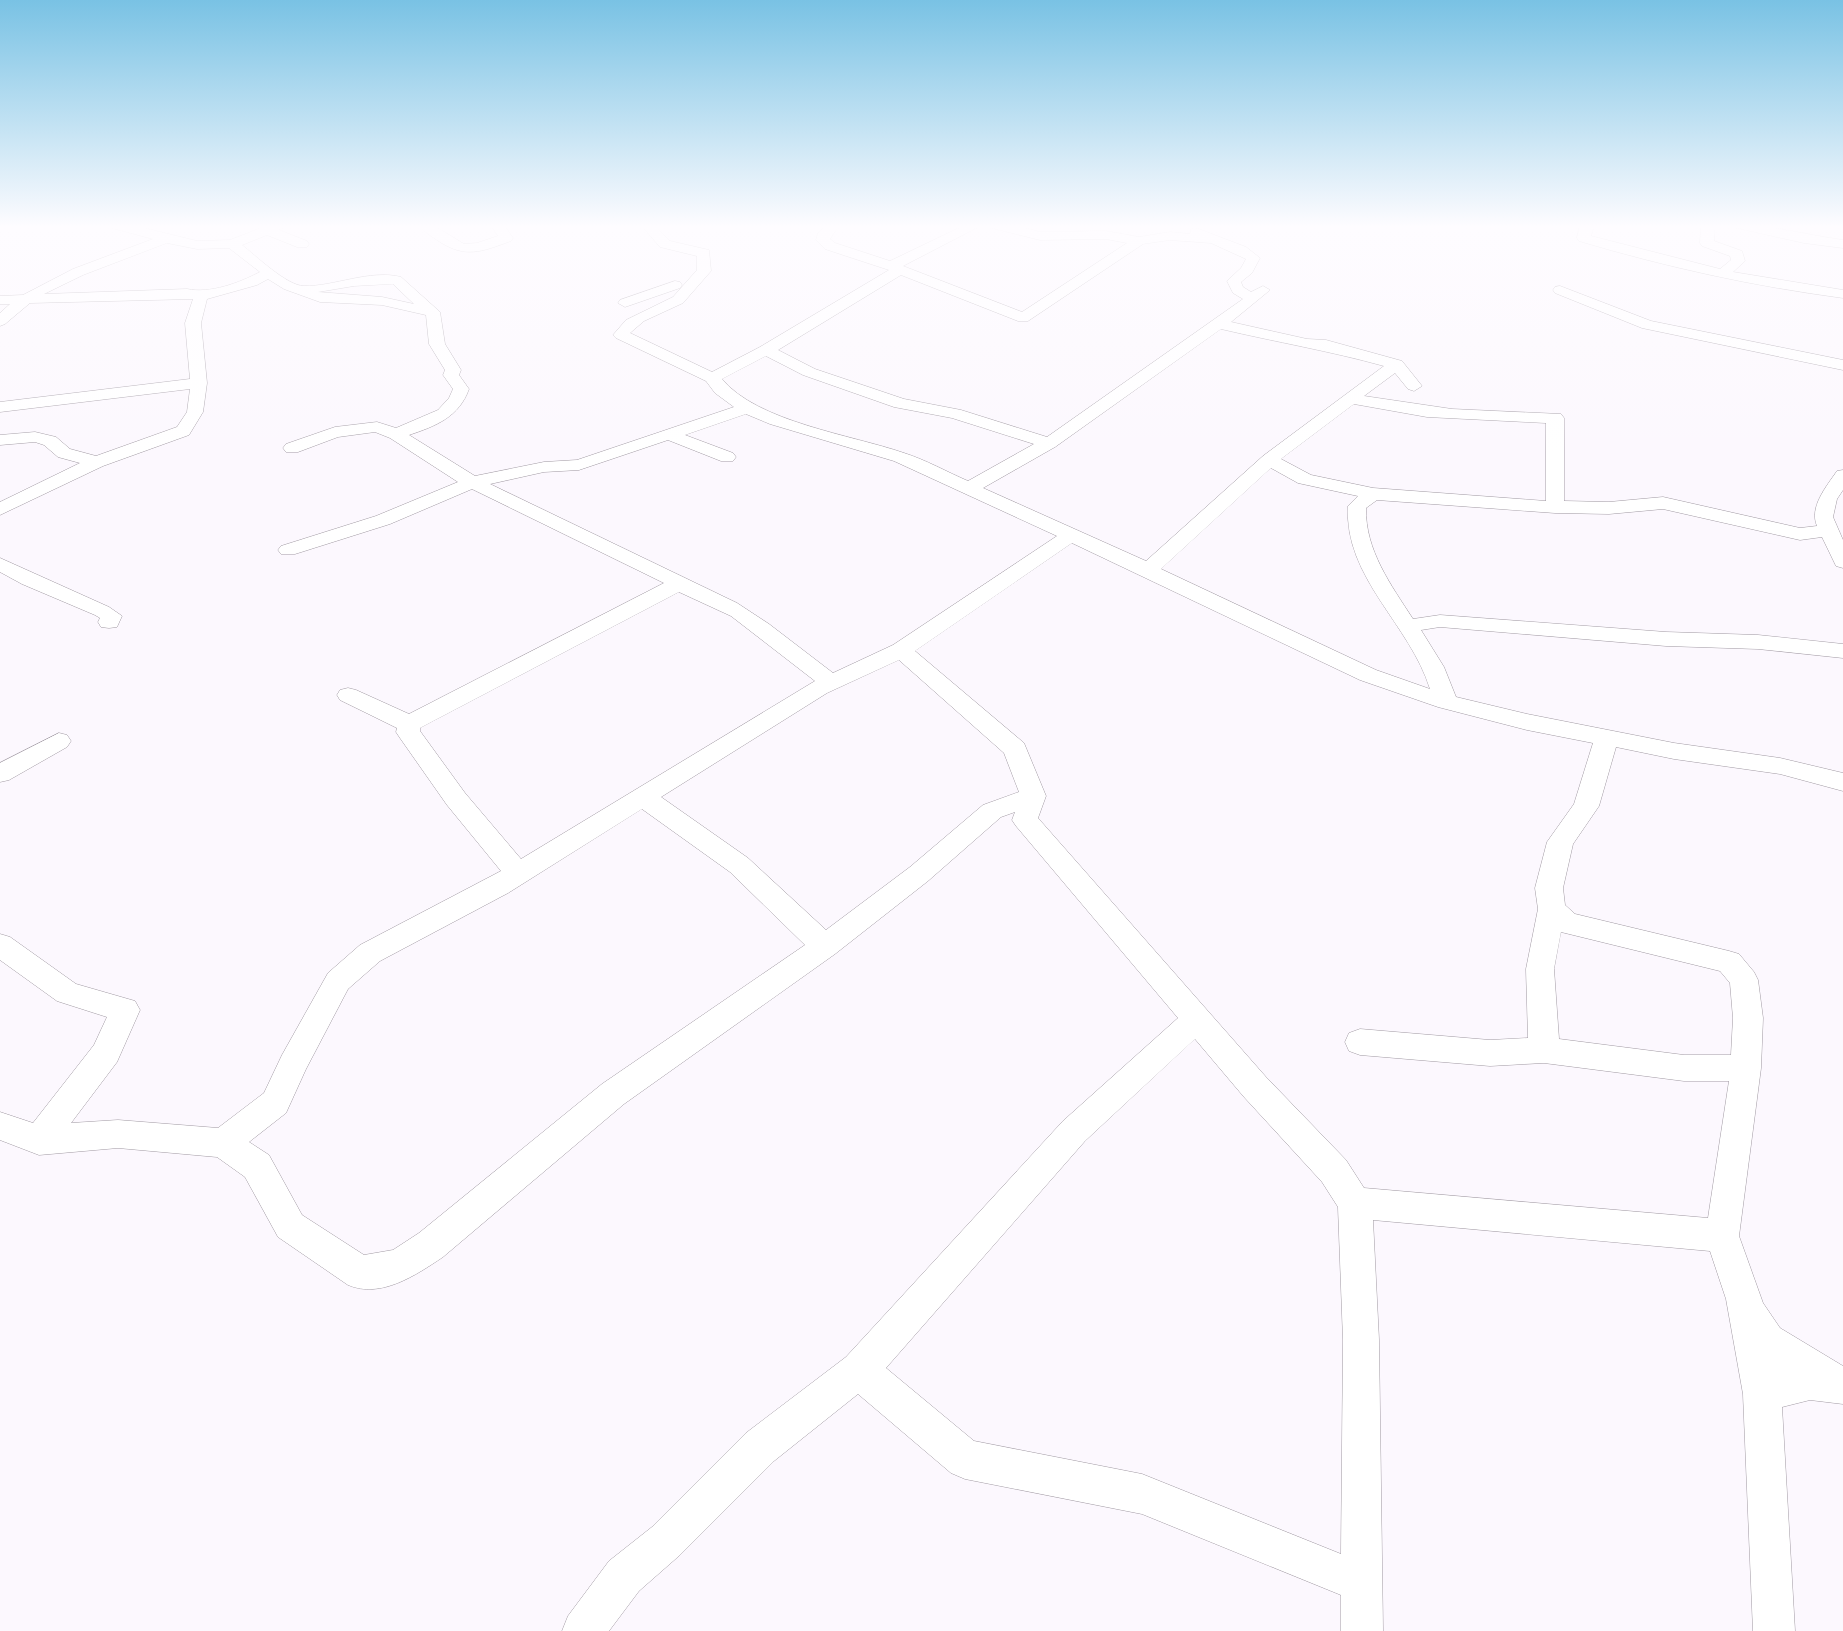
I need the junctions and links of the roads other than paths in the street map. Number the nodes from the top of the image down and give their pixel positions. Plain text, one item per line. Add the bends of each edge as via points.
1 (22, 301) edge
2 (199, 301) edge
3 (420, 301) edge
4 (631, 301) edge
5 (676, 301) edge
6 (842, 301) edge
7 (979, 301) edge
8 (1048, 301) edge
9 (1249, 301) edge
10 (1587, 301) edge
11 (625, 303) dead end
12 (0, 321) edge
13 (1218, 324) junction
14 (766, 350) junction
15 (1396, 364) junction
16 (1843, 365) edge
17 (712, 378) junction
18 (199, 383) junction
19 (1414, 386) dead end
20 (1350, 398) junction
21 (0, 407) edge
22 (746, 408) junction
23 (396, 434) junction
24 (670, 435) junction
25 (0, 440) edge
26 (1049, 443) junction
27 (292, 448) dead end
28 (727, 457) dead end
29 (1269, 460) junction
30 (97, 462) junction
31 (1843, 475) edge
32 (473, 482) junction
33 (971, 488) junction
34 (1373, 494) junction
35 (1555, 507) junction
36 (0, 508) edge
37 (1827, 530) junction
38 (1071, 535) junction
39 (288, 550) dead end
40 (1843, 562) edge
41 (0, 564) edge
42 (1148, 570) junction
43 (678, 584) junction
44 (109, 622) dead end
45 (1406, 626) junction
46 (900, 650) junction
47 (1843, 651) edge
48 (831, 682) junction
49 (348, 695) dead end
50 (1446, 702) junction
51 (409, 724) junction
52 (1606, 738) junction
53 (59, 741) dead end
54 (0, 774) edge
55 (1843, 782) edge
56 (641, 796) junction
57 (1032, 796) junction
58 (517, 873) junction
59 (1552, 909) junction
60 (0, 945) edge
61 (825, 946) junction
62 (1197, 1019) junction
63 (1360, 1042) dead end
64 (1544, 1050) junction
65 (1746, 1068) junction
66 (0, 1126) edge
67 (39, 1140) junction
68 (223, 1143) junction
69 (1355, 1203) junction
70 (1722, 1236) junction
71 (1746, 1311) junction
72 (859, 1370) junction
73 (1842, 1386) edge
74 (1762, 1394) junction
75 (1362, 1583) junction
76 (583, 1631) edge
77 (1362, 1631) edge
78 (1774, 1631) edge

1 - 12 street
2 - 18 street via 193,323
3 - 23 street via 433,312 437,344 461,389 442,416
4 - 11 street
5 - 17 street via 638,320 621,335
6 - 14 street
7 - 8 street via 1023,318
9 - 13 street
10 - 16 street via 1647,326
13 - 15 street via 1326,345
13 - 26 street
14 - 17 street
14 - 26 street via 810,372 900,403 955,414
15 - 19 street
15 - 20 street
17 - 22 street
18 - 21 street
18 - 30 street via 195,412 183,431
20 - 29 street
20 - 35 street via 1391,409 1460,417 1555,418
22 - 24 street
22 - 33 street via 900,457
23 - 27 street via 377,427 335,432
23 - 32 street via 427,457
24 - 28 street
24 - 32 street via 579,465 544,467
25 - 30 street via 35,437 50,441 64,453
26 - 33 street
29 - 34 street via 1305,479
29 - 42 street
30 - 36 street
31 - 37 street via 1828,499 1823,517
32 - 39 street via 394,516
32 - 43 street via 624,553
33 - 38 street
34 - 35 street
34 - 45 street via 1357,506 1357,532
35 - 37 street via 1663,503 1800,534
37 - 40 street
38 - 42 street
38 - 46 street
41 - 44 street via 102,611 111,616
42 - 50 street via 1368,675
43 - 48 street via 739,612
43 - 51 street
45 - 47 street via 1440,621
45 - 50 street via 1435,670
46 - 48 street
46 - 57 street via 1015,749
48 - 56 street
49 - 51 street
50 - 52 street
51 - 58 street via 408,732 421,751
52 - 55 street via 1780,766
52 - 59 street via 1586,807 1560,843 1549,888
53 - 54 street
56 - 58 street
56 - 61 street via 739,865
57 - 61 street via 992,811 919,874
57 - 62 street via 1025,820
58 - 68 street via 370,953 338,981 275,1102
59 - 64 street via 1540,969
59 - 65 street via 1566,923 1729,962 1744,980 1748,1018
60 - 67 street via 67,993 125,1010 106,1053
61 - 68 street via 613,1094 454,1227 400,1266 360,1273 290,1226 257,1166
62 - 69 street via 1334,1171
62 - 72 street via 1074,1131
63 - 64 street via 1490,1053
64 - 65 street via 1684,1068
65 - 70 street
66 - 67 street
67 - 68 street via 118,1134
69 - 70 street
69 - 75 street via 1361,1340
70 - 71 street
71 - 73 street via 1767,1341
71 - 74 street
72 - 75 street via 965,1459 1142,1494
72 - 76 street via 760,1448 666,1541 624,1576
73 - 74 street via 1810,1381
74 - 78 street
75 - 77 street

